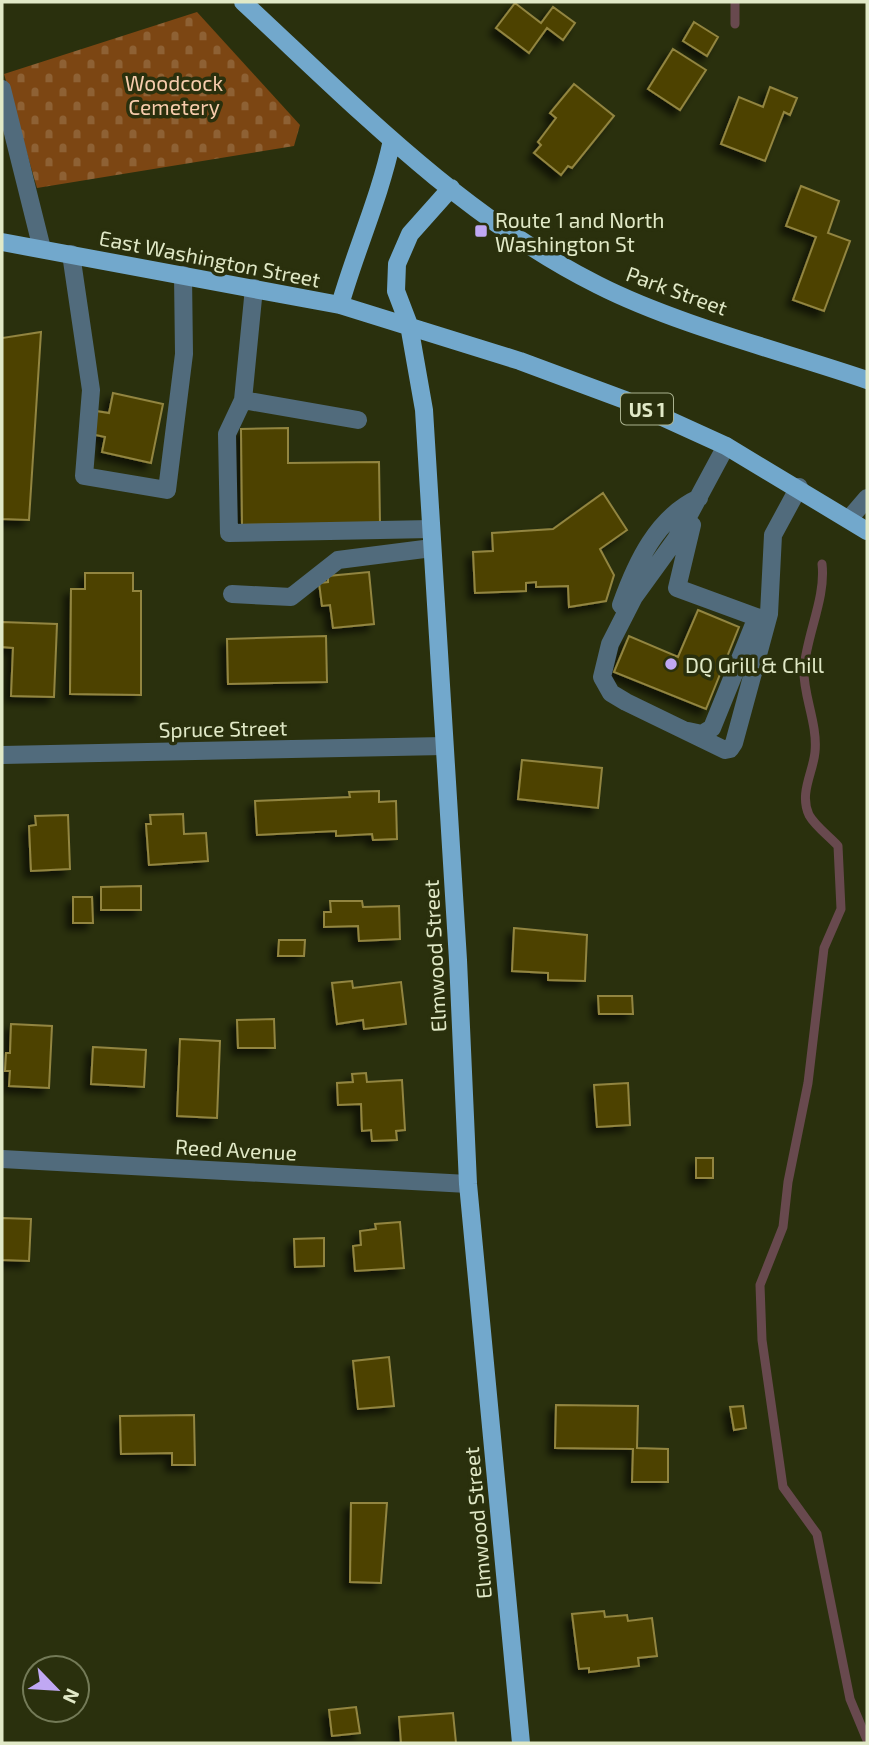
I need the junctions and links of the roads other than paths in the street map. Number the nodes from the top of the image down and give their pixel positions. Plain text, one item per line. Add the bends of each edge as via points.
1 (243, 2) edge
2 (2, 89) edge
3 (392, 140) junction
4 (452, 188) junction
5 (2, 242) edge
6 (42, 249) junction
7 (71, 254) junction
8 (183, 275) junction
9 (254, 288) junction
10 (340, 305) junction
11 (409, 325) junction
12 (867, 380) edge
13 (243, 400) junction
14 (358, 420) dead end
15 (726, 446) junction
16 (799, 487) junction
17 (699, 498) junction
18 (867, 498) edge
19 (849, 519) junction
20 (431, 530) junction
21 (867, 531) edge
22 (432, 548) junction
23 (232, 594) dead end
24 (762, 619) junction
25 (678, 727) junction
26 (444, 746) junction
27 (2, 755) edge
28 (2, 1159) edge
29 (468, 1184) junction
30 (521, 1743) edge

1 - 3 main road, Park Street
2 - 6 street
3 - 4 main road, Park Street
3 - 10 main road
4 - 11 main road, Elmwood Street via 410,234 397,264 396,291
4 - 12 main road, Park Street via 523,240 600,286
5 - 6 main road, East Washington Street / US 1
6 - 7 main road, East Washington Street / US 1
7 - 8 main road, East Washington Street / US 1
7 - 8 street via 91,390 84,476 167,490 184,354
8 - 9 main road, East Washington Street / US 1
9 - 10 main road, East Washington Street / US 1
9 - 13 street
10 - 11 main road, East Washington Street / US 1
11 - 15 main road, US 1 via 575,380
11 - 20 main road, Elmwood Street via 424,410
13 - 14 street
13 - 20 street via 227,434 229,533
15 - 16 main road, US 1
15 - 17 street
16 - 19 main road, US 1
16 - 24 street via 773,535
17 - 24 street via 677,588
17 - 25 street via 634,597 610,644 603,677 611,693
18 - 19 street
19 - 21 main road, US 1
20 - 22 main road, Elmwood Street
22 - 23 street via 338,560 291,597
22 - 26 main road, Elmwood Street
24 - 25 street via 712,728 702,734
24 - 25 street via 730,749
26 - 27 street, Spruce Street
26 - 29 main road, Elmwood Street
28 - 29 street, Reed Avenue
29 - 30 main road, Elmwood Street

